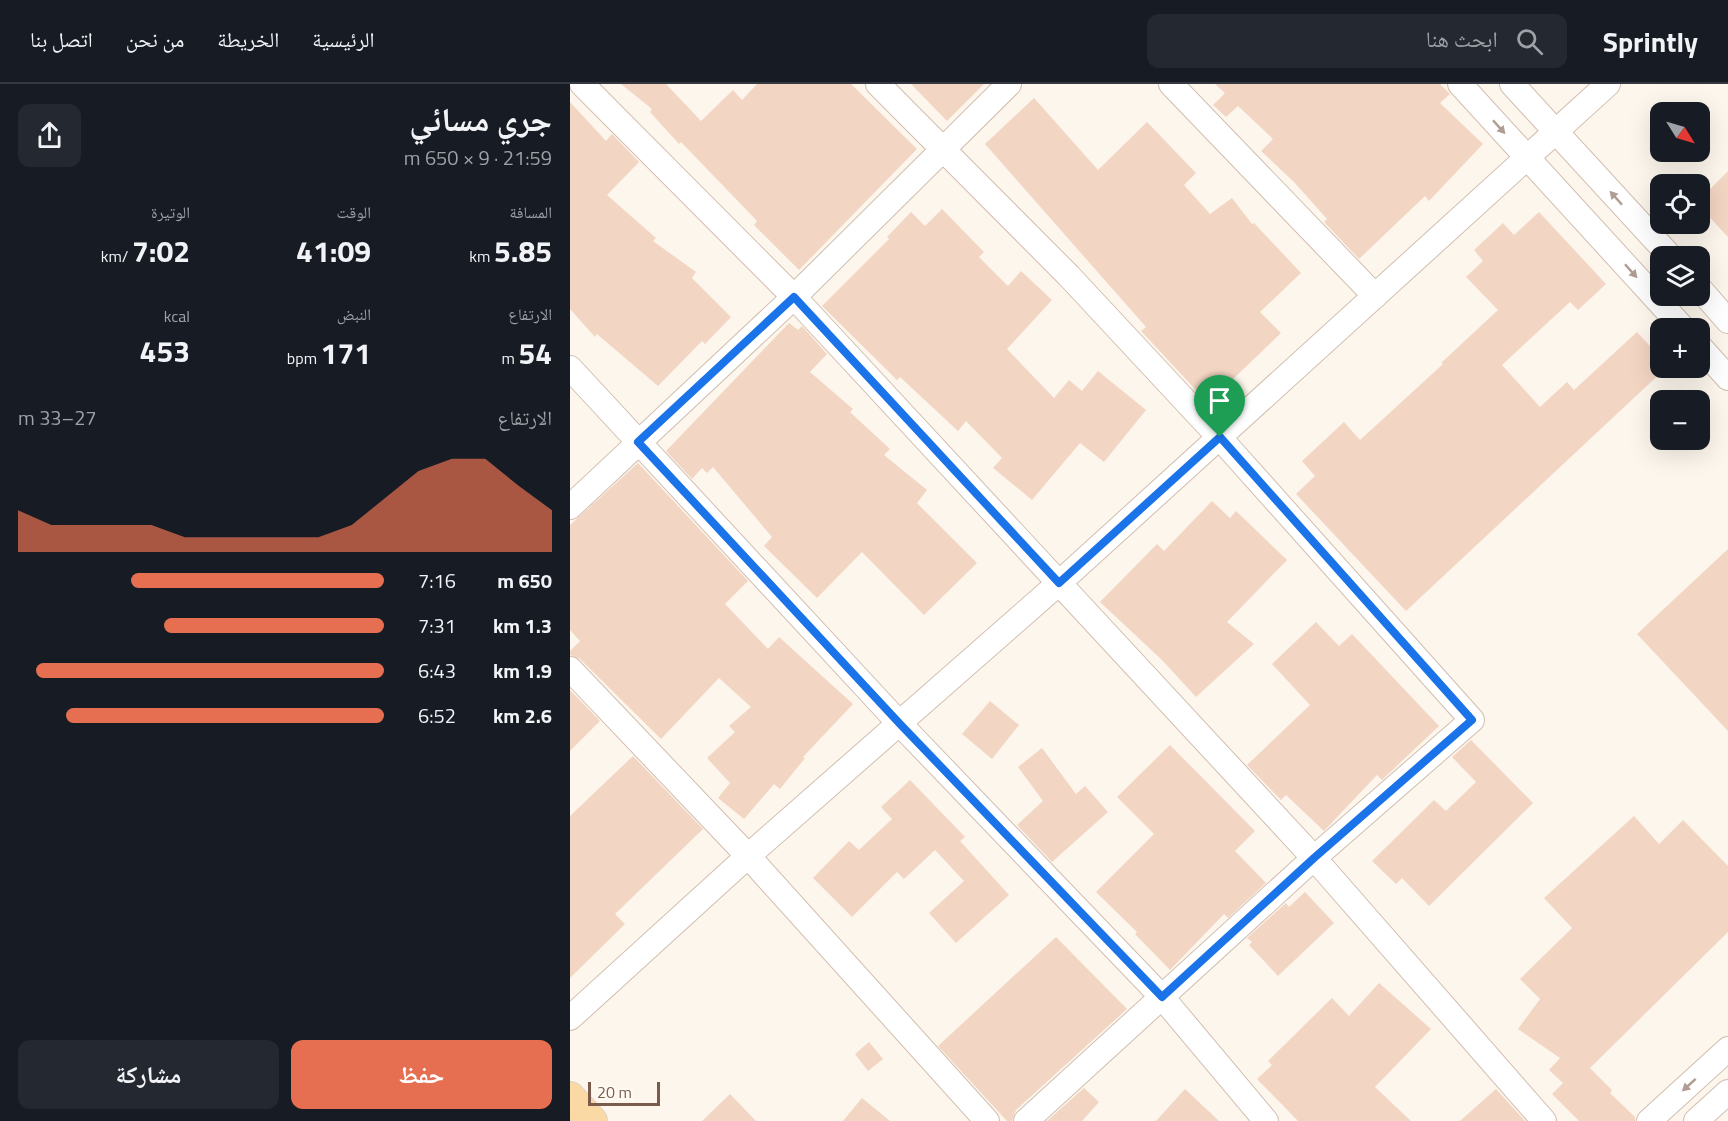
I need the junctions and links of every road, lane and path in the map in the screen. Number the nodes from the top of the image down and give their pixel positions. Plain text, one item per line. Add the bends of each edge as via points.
1 (582, 84) edge
2 (878, 84) edge
3 (1009, 84) edge
4 (1171, 84) edge
5 (1460, 84) edge
6 (1512, 84) edge
7 (1608, 84) edge
8 (1556, 132) junction
9 (943, 149) junction
10 (1527, 158) junction
11 (1661, 246) edge
12 (1375, 296) junction
13 (794, 297) junction
14 (1710, 300) edge
15 (1674, 318) edge
16 (1728, 321) edge
17 (1710, 358) edge
18 (570, 368) edge
19 (1728, 378) edge
20 (1220, 437) junction
21 (638, 442) junction
22 (570, 507) edge
23 (1059, 583) junction
24 (570, 669) edge
25 (900, 724) junction
26 (748, 856) junction
27 (1314, 858) junction
28 (1162, 997) junction
29 (570, 1018) edge
30 (1728, 1049) edge
31 (1728, 1092) edge
32 (570, 1097) edge
33 (592, 1121) edge
34 (987, 1121) edge
35 (1026, 1121) edge
36 (1266, 1121) edge
37 (1544, 1121) edge
38 (1649, 1121) edge
39 (1696, 1121) edge

1 - 13 street
2 - 9 street
3 - 9 street
4 - 12 street
5 -> 10 street
6 - 8 street
7 - 8 street
8 - 10 street
11 -> 8 street
9 - 13 street
9 - 20 street
10 - 12 street
10 -> 15 street
12 - 20 street
13 - 21 street
13 - 23 street
14 - 16 street
17 - 19 street
18 - 21 street
20 - 23 street
20 - 27 street via 1472,720
21 - 22 street
21 - 25 street
23 - 25 street
23 - 27 street
24 - 26 street
25 - 26 street
25 - 28 street
26 - 29 street
26 - 34 street
27 - 28 street
27 - 37 street
28 - 35 street
28 - 36 street
30 -> 38 street
31 - 39 street
32 - 33 main road

